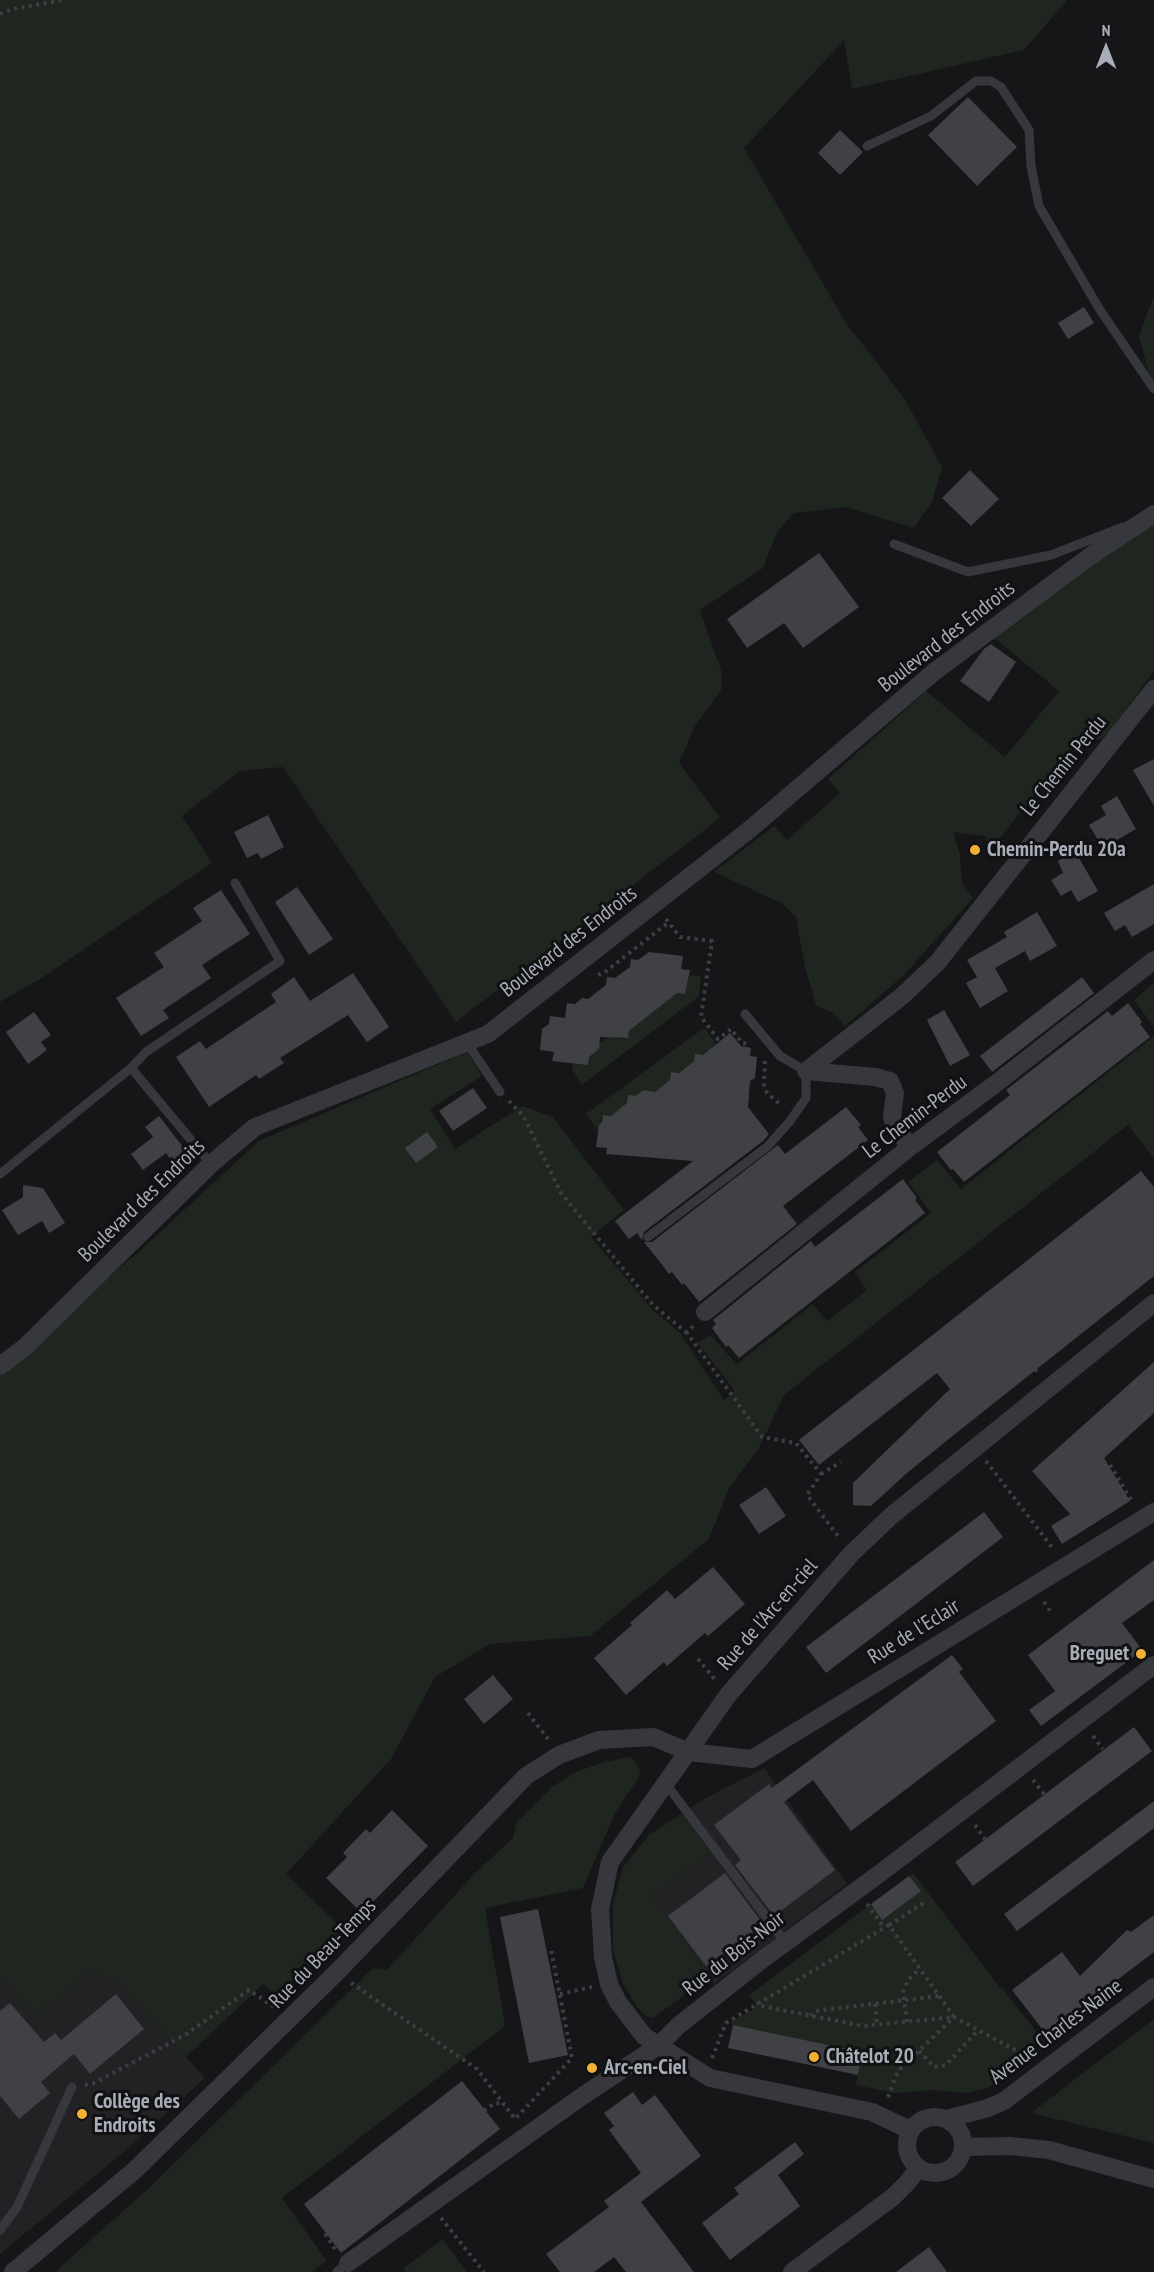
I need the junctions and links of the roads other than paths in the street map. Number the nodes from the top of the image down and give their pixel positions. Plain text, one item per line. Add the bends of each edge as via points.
1 (867, 146) dead end
2 (1154, 389) edge
3 (1152, 515) edge
4 (894, 544) dead end
5 (1154, 689) edge
6 (235, 883) dead end
7 (1154, 960) edge
8 (745, 1014) dead end
9 (467, 1043) junction
10 (131, 1068) junction
11 (806, 1071) junction
12 (500, 1092) road end
13 (910, 1147) junction
14 (211, 1164) junction
15 (0, 1174) edge
16 (648, 1237) dead end
17 (1154, 1303) edge
18 (705, 1312) dead end
19 (0, 1366) edge
20 (1154, 1512) edge
21 (1154, 1665) edge
22 (689, 1752) junction
23 (666, 1784) junction
24 (785, 1942) junction
25 (1154, 1987) edge
26 (658, 2046) junction
27 (72, 2087) dead end
28 (947, 2120) junction
29 (910, 2130) junction
30 (963, 2147) junction
31 (918, 2169) junction
32 (1154, 2179) edge
33 (0, 2230) edge
34 (342, 2268) edge
35 (13, 2272) edge
36 (792, 2272) edge

1 - 2 lane via 931,116 976,81 991,81 1001,87 1029,130 1039,206 1100,310
3 - 4 lane via 1051,555 968,572
3 - 9 street, Boulevard des Endroits via 934,672 749,830 488,1034
5 - 11 street, Le Chemin Perdu via 938,963
6 - 10 lane via 280,961 146,1052
7 - 13 street, Le Chemin-Perdu
8 - 11 lane via 780,1056
9 - 12 lane
9 - 14 street, Boulevard des Endroits via 255,1126
10 - 14 lane
10 - 15 lane
11 - 13 street via 890,1081 895,1093 892,1117
11 - 16 lane via 806,1098 768,1146
13 - 18 street, Le Chemin-Perdu
14 - 19 street, Boulevard des Endroits via 25,1347
17 - 22 street, Rue de l'Arc-en-ciel via 891,1516 851,1554 728,1695
20 - 22 street, Rue de l'Eclair via 752,1759
21 - 24 street, Rue du Bois-Noir
22 - 23 street, Rue de l'Arc-en-ciel
22 - 35 street, Rue du Beau-Temps via 653,1737 599,1740 559,1755 526,1776 329,1980 144,2162
23 - 24 lane
23 - 26 street, Rue de l'Arc-en-ciel via 610,1862 600,1908 609,1984 644,2036
24 - 26 street, Rue du Bois-Noir
25 - 28 street, Avenue Charles-Naine via 1004,2101
26 - 29 street, Rue de l'Arc-en-ciel via 710,2078 872,2112
26 - 34 street, Rue du Bois-Noir
27 - 33 lane via 17,2207
28 - 29 street via 923,2119
28 - 30 street via 959,2131
29 - 31 street via 906,2146
30 - 31 street via 957,2163 943,2173
30 - 32 street via 1049,2150
31 - 36 street via 892,2197

